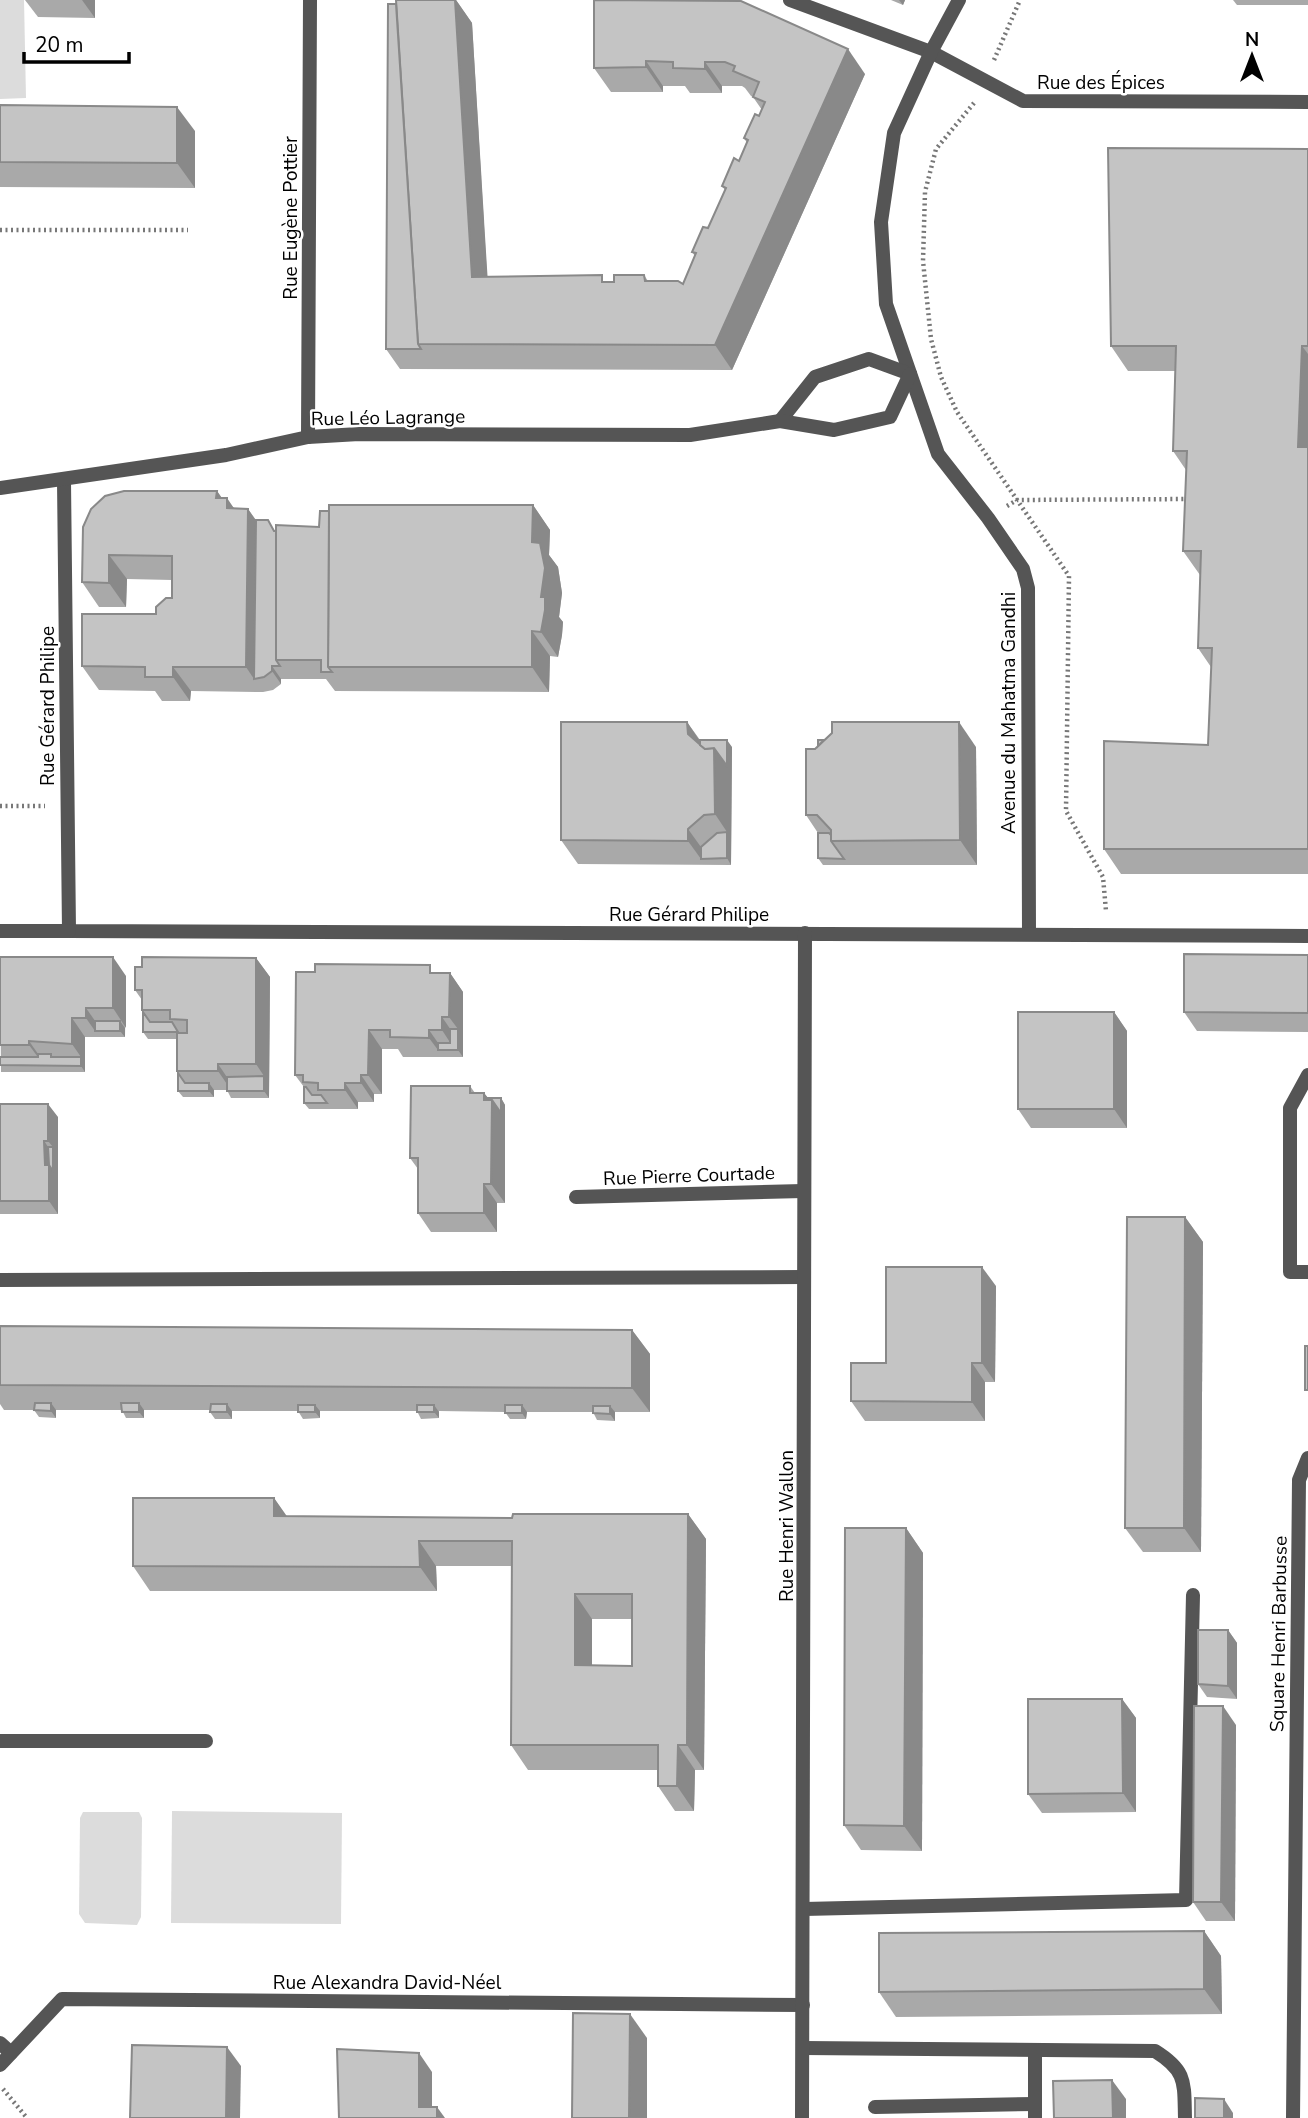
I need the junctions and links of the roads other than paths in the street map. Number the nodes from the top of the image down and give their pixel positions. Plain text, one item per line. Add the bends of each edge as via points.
1 (310, 0) edge
2 (790, 0) edge
3 (959, 0) edge
4 (931, 52) junction
5 (1308, 102) edge
6 (910, 374) junction
7 (780, 421) junction
8 (308, 437) junction
9 (64, 481) junction
10 (0, 488) edge
11 (0, 931) edge
12 (69, 931) junction
13 (805, 933) junction
14 (1029, 933) junction
15 (1308, 936) edge
16 (1308, 1075) edge
17 (803, 1191) junction
18 (576, 1197) dead end
19 (1308, 1272) edge
20 (804, 1277) junction
21 (0, 1280) edge
22 (1308, 1458) edge
23 (1193, 1595) dead end
24 (0, 1741) edge
25 (206, 1741) dead end
26 (1302, 1812) edge
27 (803, 1909) junction
28 (803, 2005) junction
29 (0, 2043) edge
30 (803, 2048) junction
31 (1035, 2051) junction
32 (11, 2053) junction
33 (0, 2065) edge
34 (875, 2107) dead end
35 (1035, 2111) edge
36 (802, 2118) edge
37 (1185, 2118) edge
38 (1293, 2118) edge

1 - 8 street, Rue Eugène Pottier
2 - 4 street, Rue des Épices
3 - 4 street, Avenue du Mahatma Gandhi
4 - 5 street, Rue des Épices via 1023,101
4 - 6 street, Avenue du Mahatma Gandhi via 894,133 881,222 886,304
6 - 7 street via 869,359 815,377
6 - 7 street, Rue Léo Lagrange via 890,417 834,430
6 - 14 street, Avenue du Mahatma Gandhi via 938,454 1023,569 1028,588
7 - 8 street, Rue Léo Lagrange via 690,435
8 - 9 street, Rue Léo Lagrange
9 - 10 street, Rue Léo Lagrange
9 - 12 street, Rue Gérard Philipe
11 - 12 street, Rue Gérard Philipe
12 - 13 street, Rue Gérard Philipe
13 - 14 street, Rue Gérard Philipe
13 - 17 street, Rue Henri Wallon
14 - 15 street, Rue Gérard Philipe
16 - 19 street via 1290,1108 1290,1272
17 - 18 street, Rue Pierre Courtade
17 - 20 street, Rue Henri Wallon
20 - 21 street
20 - 27 street, Rue Henri Wallon
22 - 26 street, Square Henri Barbusse via 1299,1480
23 - 27 street via 1186,1900
24 - 25 street
26 - 38 street, Square Henri Barbusse
27 - 28 street, Rue Henri Wallon
28 - 30 street, Rue Henri Wallon
28 - 32 street, Rue Alexandra David-Néel via 62,1999
29 - 32 street
30 - 31 street
30 - 36 street, Rue Henri Wallon
31 - 35 street
31 - 37 street via 1155,2051 1175,2064 1185,2086
32 - 33 street, Rue Alexandra David-Néel
34 - 35 street

